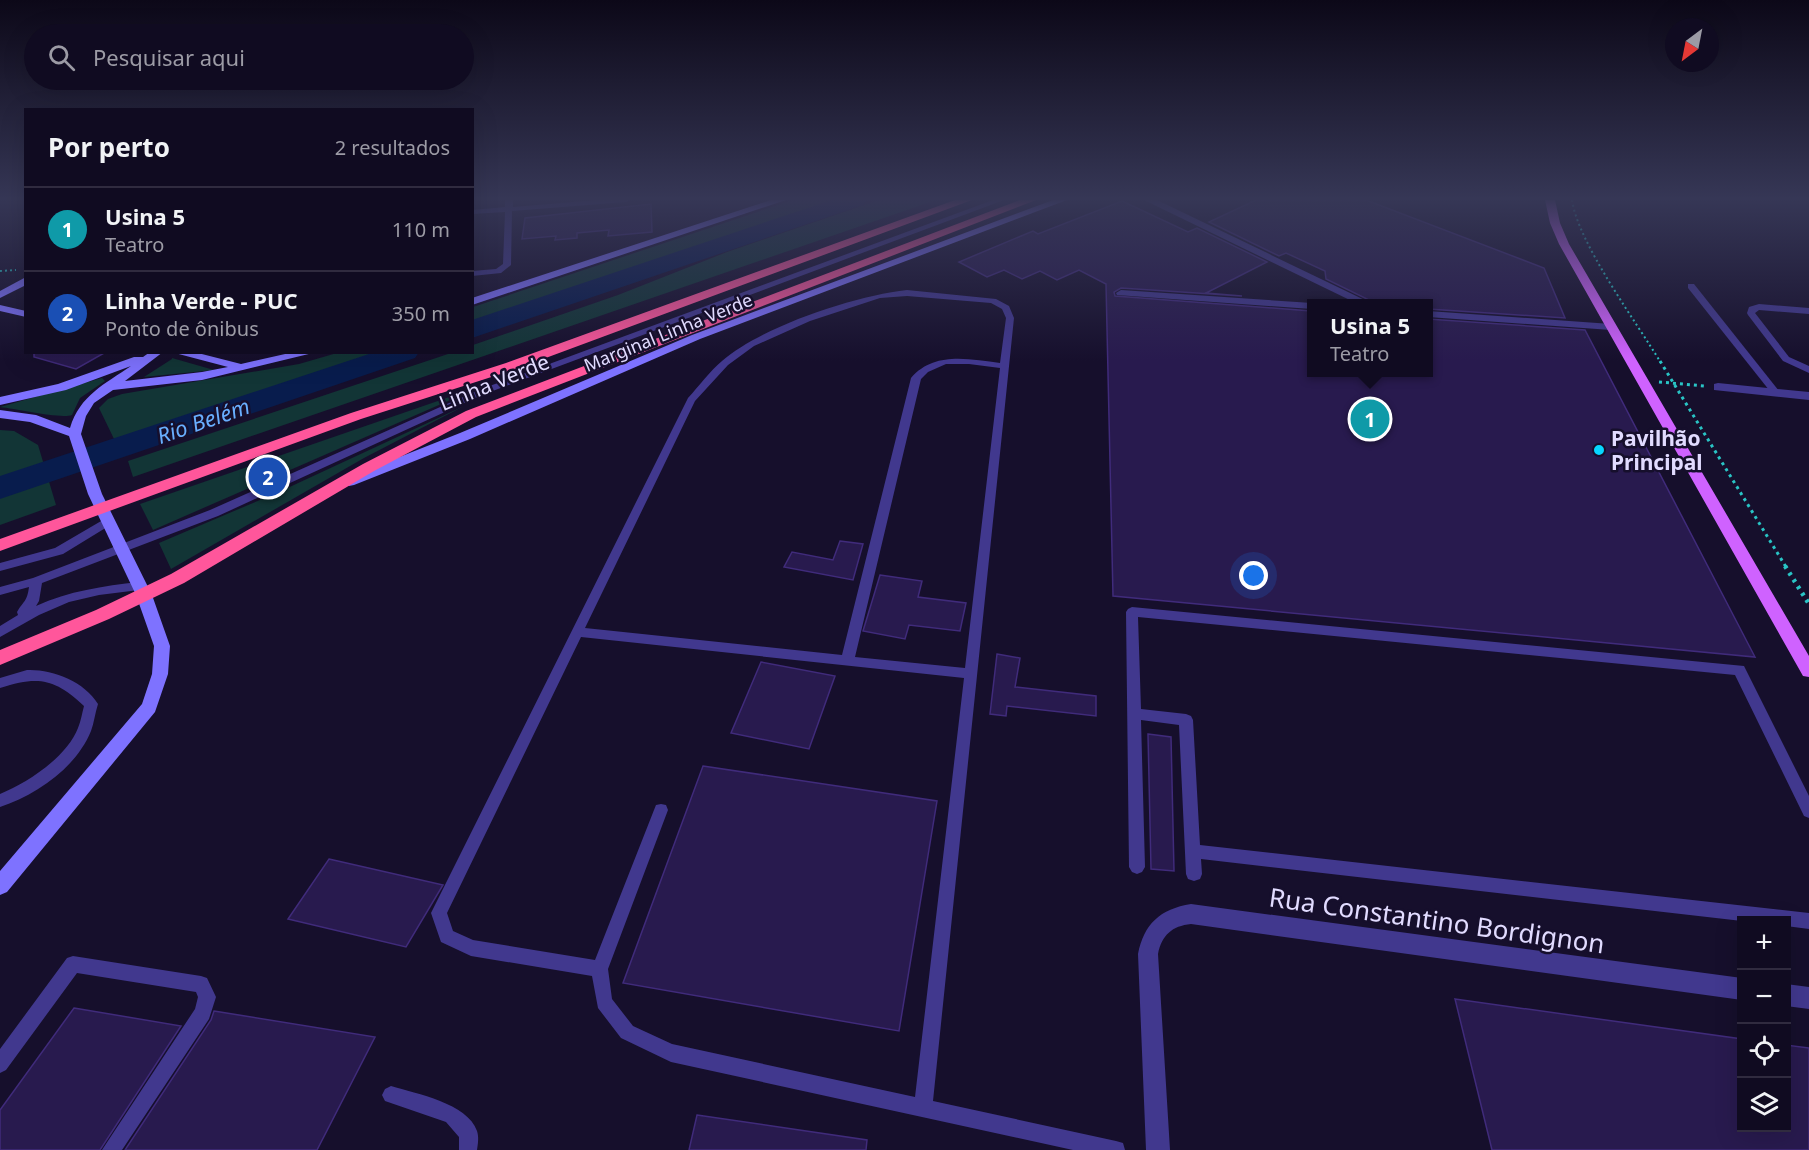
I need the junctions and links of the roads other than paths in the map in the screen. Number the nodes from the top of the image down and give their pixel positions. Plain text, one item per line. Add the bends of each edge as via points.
1 (507, 254) edge
2 (618, 254) edge
3 (819, 254) edge
4 (855, 254) edge
5 (890, 254) edge
6 (920, 254) edge
7 (1263, 254) edge
8 (1569, 254) edge
9 (474, 274) edge
10 (24, 281) edge
11 (1691, 286) dead end
12 (1120, 293) dead end
13 (0, 296) edge
14 (1359, 299) edge
15 (474, 301) edge
16 (1307, 306) edge
17 (0, 308) edge
18 (1809, 311) edge
19 (24, 314) edge
20 (1433, 315) edge
21 (1611, 327) junction
22 (151, 354) edge
23 (153, 354) edge
24 (183, 354) edge
25 (303, 354) edge
26 (251, 366) junction
27 (1005, 366) junction
28 (1809, 370) edge
29 (109, 386) junction
30 (1718, 387) road end
31 (1776, 393) junction
32 (1809, 396) edge
33 (0, 401) edge
34 (0, 414) edge
35 (75, 434) junction
36 (324, 492) junction
37 (105, 515) junction
38 (0, 545) edge
39 (122, 550) junction
40 (2, 566) edge
41 (36, 581) junction
42 (0, 591) edge
43 (141, 591) junction
44 (0, 600) edge
45 (12, 624) junction
46 (0, 632) edge
47 (577, 632) junction
48 (0, 658) edge
49 (848, 661) junction
50 (1809, 671) edge
51 (971, 674) junction
52 (0, 683) edge
53 (1133, 714) junction
54 (0, 801) edge
55 (662, 810) dead end
56 (1809, 811) edge
57 (1193, 851) junction
58 (1137, 867) dead end
59 (1194, 874) dead end
60 (0, 886) edge
61 (1809, 921) edge
62 (600, 969) junction
63 (1737, 988) edge
64 (1791, 996) edge
65 (1809, 999) edge
66 (0, 1064) edge
67 (391, 1095) dead end
68 (923, 1107) junction
69 (111, 1150) edge
70 (468, 1150) edge
71 (1116, 1150) edge
72 (1158, 1150) edge

1 - 9 lane via 507,265 498,271
2 - 15 main road
3 - 37 highway, Linha Verde via 512,366 356,416
4 - 39 lane via 479,393 255,496
5 - 36 highway, Linha Verde via 471,414
6 - 36 main road, Marginal Linha Verde via 696,338
7 - 14 street
8 - 21 main road
10 - 13 main road
11 - 31 lane
12 - 16 street
17 - 19 main road
18 - 28 lane via 1759,307 1751,313 1786,359
20 - 21 street
21 - 50 main road
22 - 33 main road via 62,387
23 - 29 main road
24 - 26 main road
25 - 26 main road
26 - 29 main road via 202,376
27 - 47 lane via 1010,318 1006,308 993,301 918,294 879,296 807,319 752,344 725,363 691,400
27 - 49 lane via 939,362 924,368 916,378
27 - 51 lane
29 - 35 main road via 84,408
30 - 31 street
31 - 32 street
34 - 35 main road via 32,418
35 - 37 main road
36 - 43 highway, Linha Verde via 231,548
37 - 38 highway, Linha Verde
37 - 39 main road
37 - 40 lane via 59,550
39 - 41 lane
39 - 43 main road
40 - 41 lane via 26,570
41 - 42 lane
41 - 44 lane
41 - 45 lane via 33,601
43 - 45 lane via 71,596 40,607
43 - 48 highway, Linha Verde
43 - 60 main road via 162,646 160,674 149,707
45 - 46 lane
47 - 49 lane
47 - 62 lane via 439,913 447,936 471,948
49 - 51 lane
51 - 68 lane
52 - 54 lane via 38,674 56,677 91,704 83,734 46,775 19,794
53 - 56 lane via 1132,612 1739,670
53 - 57 lane via 1186,720
53 - 58 lane
55 - 62 lane
57 - 59 lane
57 - 61 lane
62 - 68 lane via 604,1002 627,1032 671,1053
63 - 72 street, Rua Constantino Bordignon via 1191,914 1170,918 1161,923 1148,954
64 - 65 street
66 - 69 lane via 73,964 201,984 207,997 203,1013
67 - 70 lane via 452,1115 469,1134
68 - 71 lane

